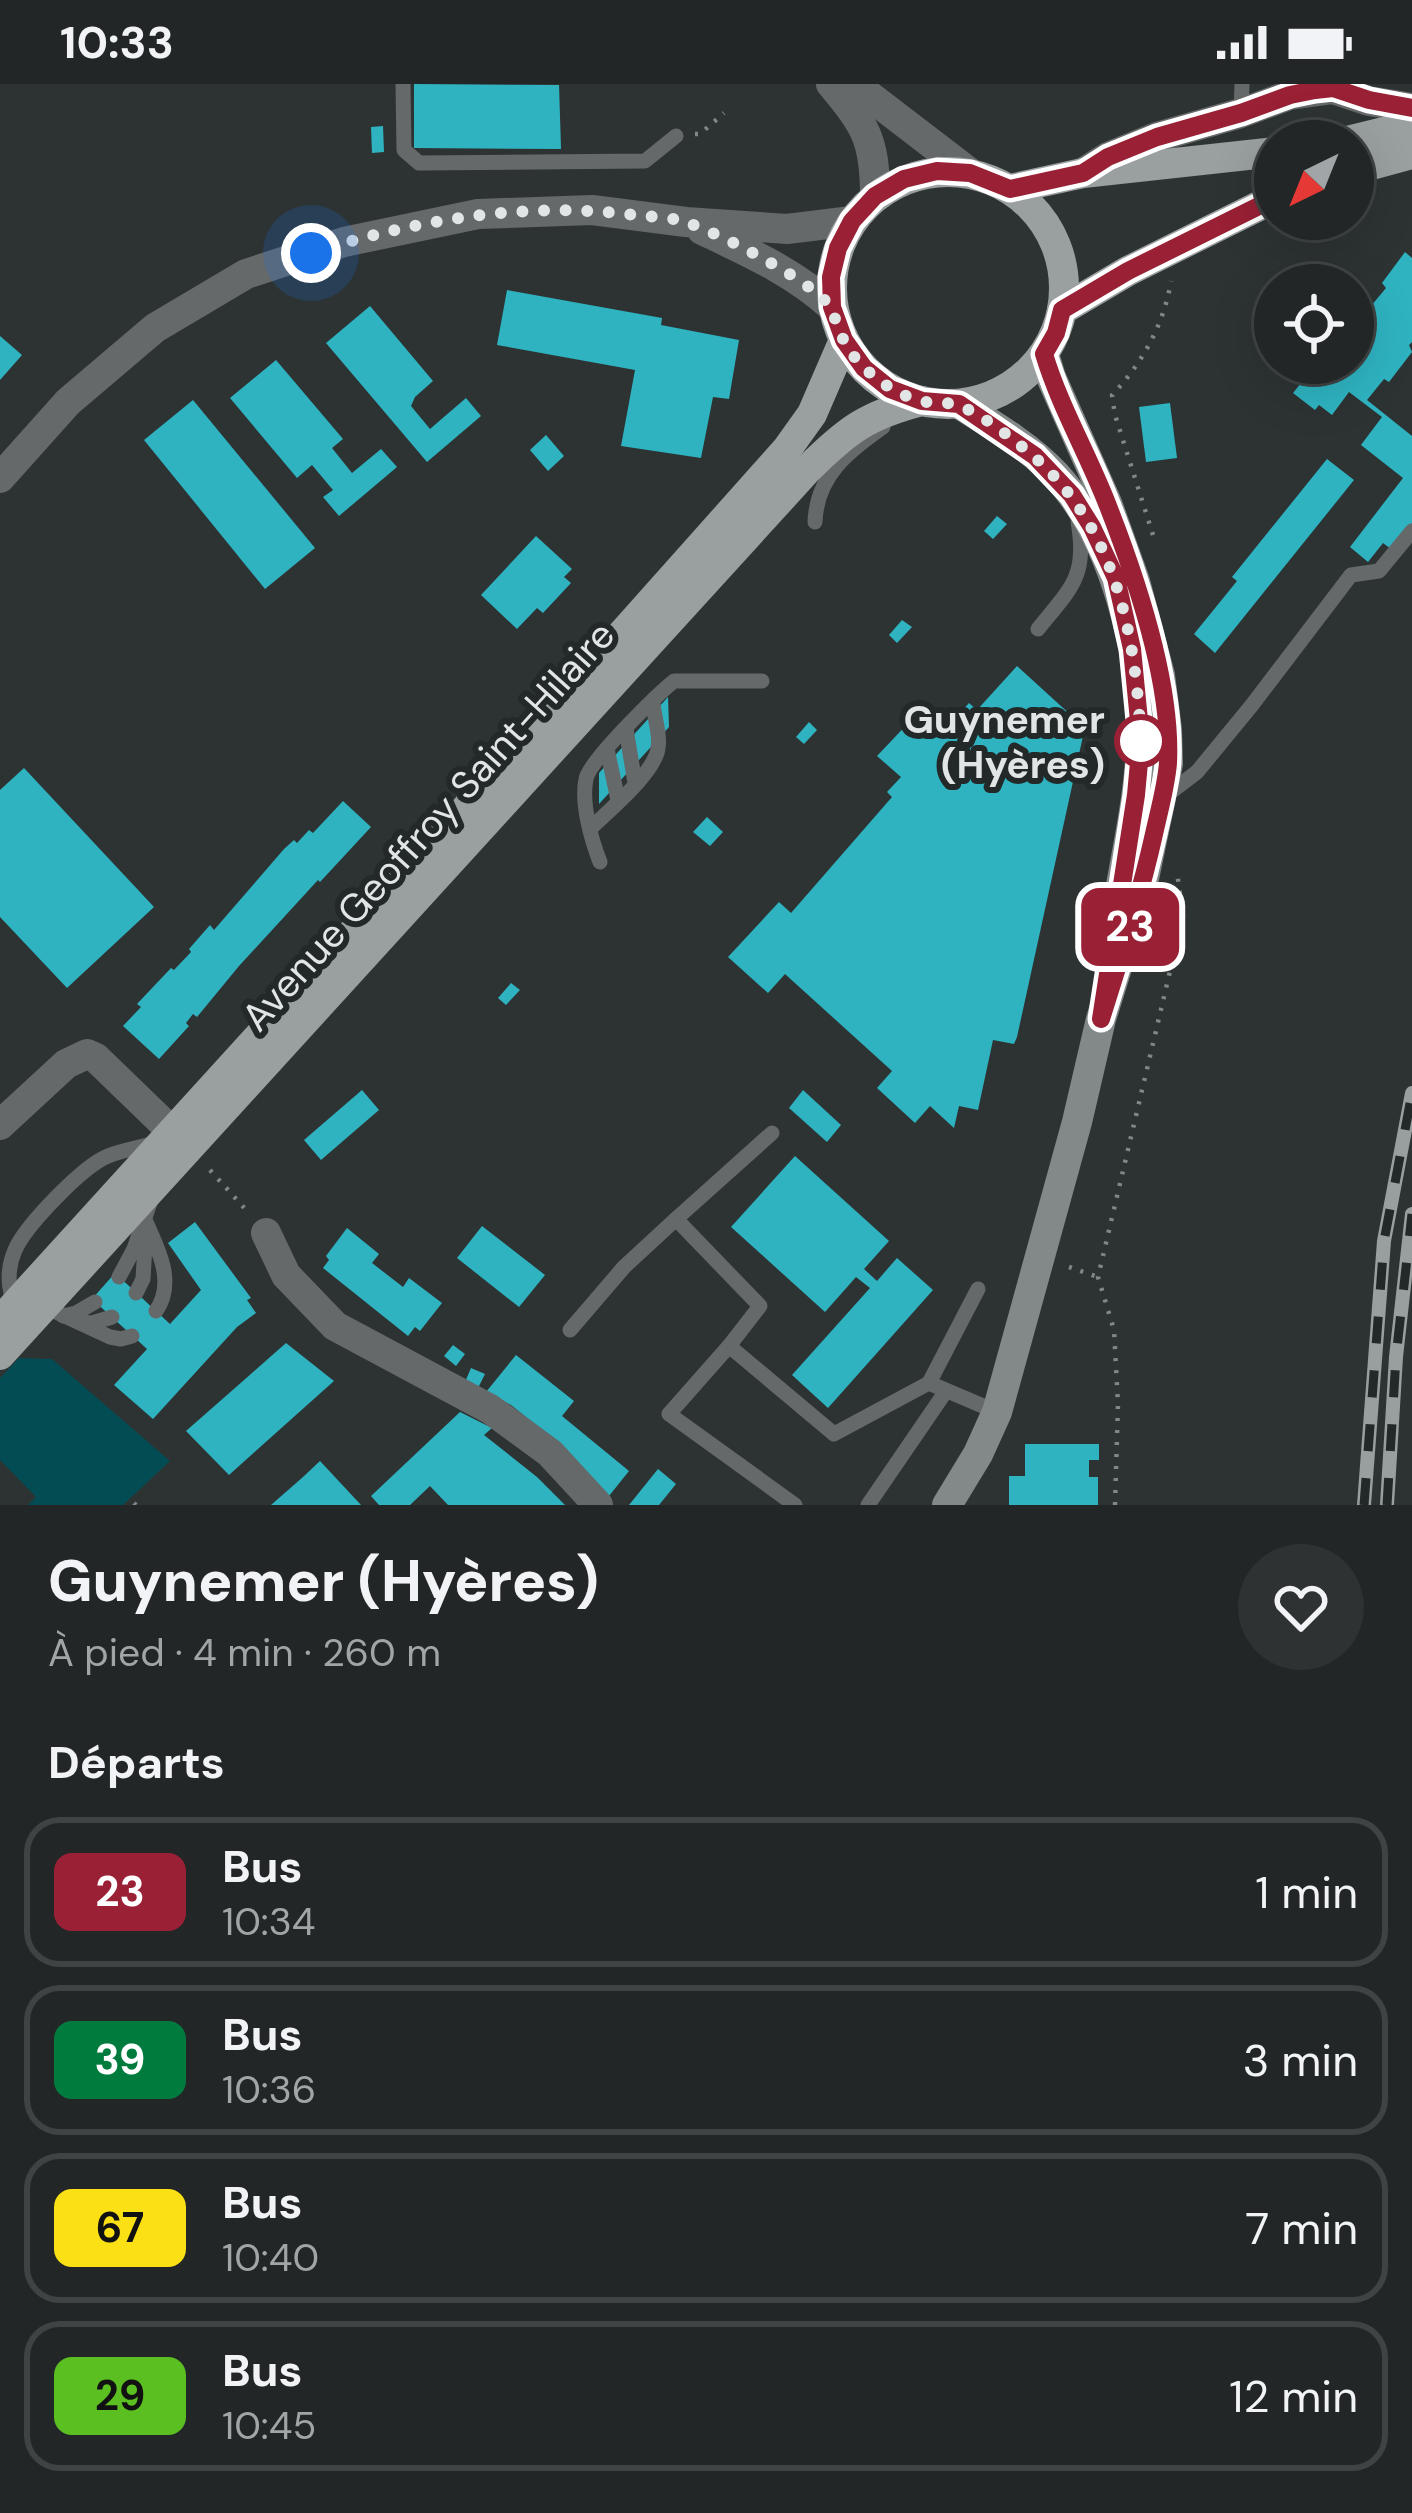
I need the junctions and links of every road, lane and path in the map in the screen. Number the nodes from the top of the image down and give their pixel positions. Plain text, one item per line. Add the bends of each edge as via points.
1 (403, 84) edge
2 (831, 84) edge
3 (848, 84) edge
4 (1344, 88) edge
5 (1298, 89) edge
6 (1242, 99) edge
7 (1412, 108) edge
8 (724, 113) dead end
9 (1412, 125) edge
10 (1374, 134) edge
11 (681, 135) joint
12 (1254, 154) edge
13 (1412, 154) edge
14 (1374, 164) edge
15 (970, 173) junction
16 (1083, 173) junction
17 (1010, 189) junction
18 (875, 196) junction
19 (1254, 208) edge
20 (852, 221) junction
21 (686, 222) junction
22 (1174, 264) dead end
23 (832, 307) junction
24 (1062, 310) junction
25 (844, 340) junction
26 (1044, 354) junction
27 (922, 401) junction
28 (959, 404) junction
29 (0, 478) edge
30 (1072, 495) junction
31 (815, 522) dead end
32 (1412, 531) edge
33 (1156, 545) dead end
34 (1038, 629) dead end
35 (762, 680) dead end
36 (653, 700) junction
37 (626, 729) junction
38 (607, 749) junction
39 (635, 783) junction
40 (1149, 797) junction
41 (618, 800) junction
42 (590, 830) junction
43 (600, 862) dead end
44 (1177, 871) dead end
45 (0, 1125) edge
46 (772, 1133) dead end
47 (176, 1144) junction
48 (147, 1176) junction
49 (676, 1219) junction
50 (146, 1220) junction
51 (266, 1233) joint
52 (1056, 1263) dead end
53 (1098, 1276) junction
54 (119, 1277) dead end
55 (978, 1289) dead end
56 (136, 1293) dead end
57 (95, 1302) dead end
58 (156, 1311) dead end
59 (112, 1317) dead end
60 (27, 1320) edge
61 (570, 1330) dead end
62 (132, 1336) dead end
63 (729, 1346) junction
64 (929, 1383) junction
65 (946, 1390) junction
66 (997, 1412) junction
67 (598, 1505) edge
68 (795, 1505) edge
69 (868, 1505) edge
70 (947, 1505) edge
71 (1114, 1505) edge

1 - 11 lane via 404,150 419,164 645,161
2 - 18 street via 865,128
3 - 15 street
4 - 5 street
4 - 7 street
5 - 6 street
6 - 16 street
8 - 11 path via 700,134
9 - 10 main road
12 - 16 main road
13 - 14 main road
15 - 17 main road
15 - 18 main road via 937,171
16 - 17 main road
17 - 24 main road via 1055,242
18 - 20 main road
19 - 24 main road
20 - 21 street via 787,229
20 - 23 main road via 831,277
21 - 23 street via 777,267
21 - 29 street via 592,210 478,214 344,242 246,274 155,328 68,402
22 - 33 path via 1154,337 1112,395
23 - 25 main road
24 - 26 main road
25 - 27 main road via 877,379
25 - 47 main road, Avenue Geoffroy Saint-Hilaire via 787,449
26 - 28 main road via 1021,379
26 - 40 street via 1107,503 1160,675 1168,764
27 - 28 main road
27 - 31 lane via 825,480
27 - 47 main road, Avenue Geoffroy Saint-Hilaire via 861,422 817,460
28 - 30 street via 1035,456
30 - 34 lane via 1077,579
30 - 40 street via 1116,578
32 - 40 lane via 1379,571 1351,574 1196,772
35 - 36 lane via 674,681
36 - 37 lane
36 - 39 lane via 657,754
37 - 38 lane
37 - 39 lane
38 - 41 lane
38 - 42 lane via 586,779
39 - 41 lane
40 - 66 street via 1142,888
41 - 42 lane
42 - 43 lane
44 - 53 path via 1184,916
45 - 47 street via 87,1054
46 - 49 lane
47 - 48 main road, Avenue Geoffroy Saint-Hilaire
47 - 51 path
47 - 60 lane via 109,1155 33,1223 14,1251 9,1278
48 - 50 lane
48 - 60 main road, Avenue Geoffroy Saint-Hilaire
49 - 61 lane
49 - 63 lane via 760,1306
50 - 54 lane
50 - 56 lane
50 - 58 lane via 166,1282
51 - 67 street via 286,1275 334,1326 490,1409 550,1453
52 - 53 path
53 - 71 path via 1114,1330
55 - 64 lane
57 - 60 lane
59 - 60 lane
60 - 62 lane
63 - 64 lane via 834,1435
63 - 68 lane via 669,1414
64 - 65 lane
65 - 66 lane
65 - 69 lane
66 - 70 street

